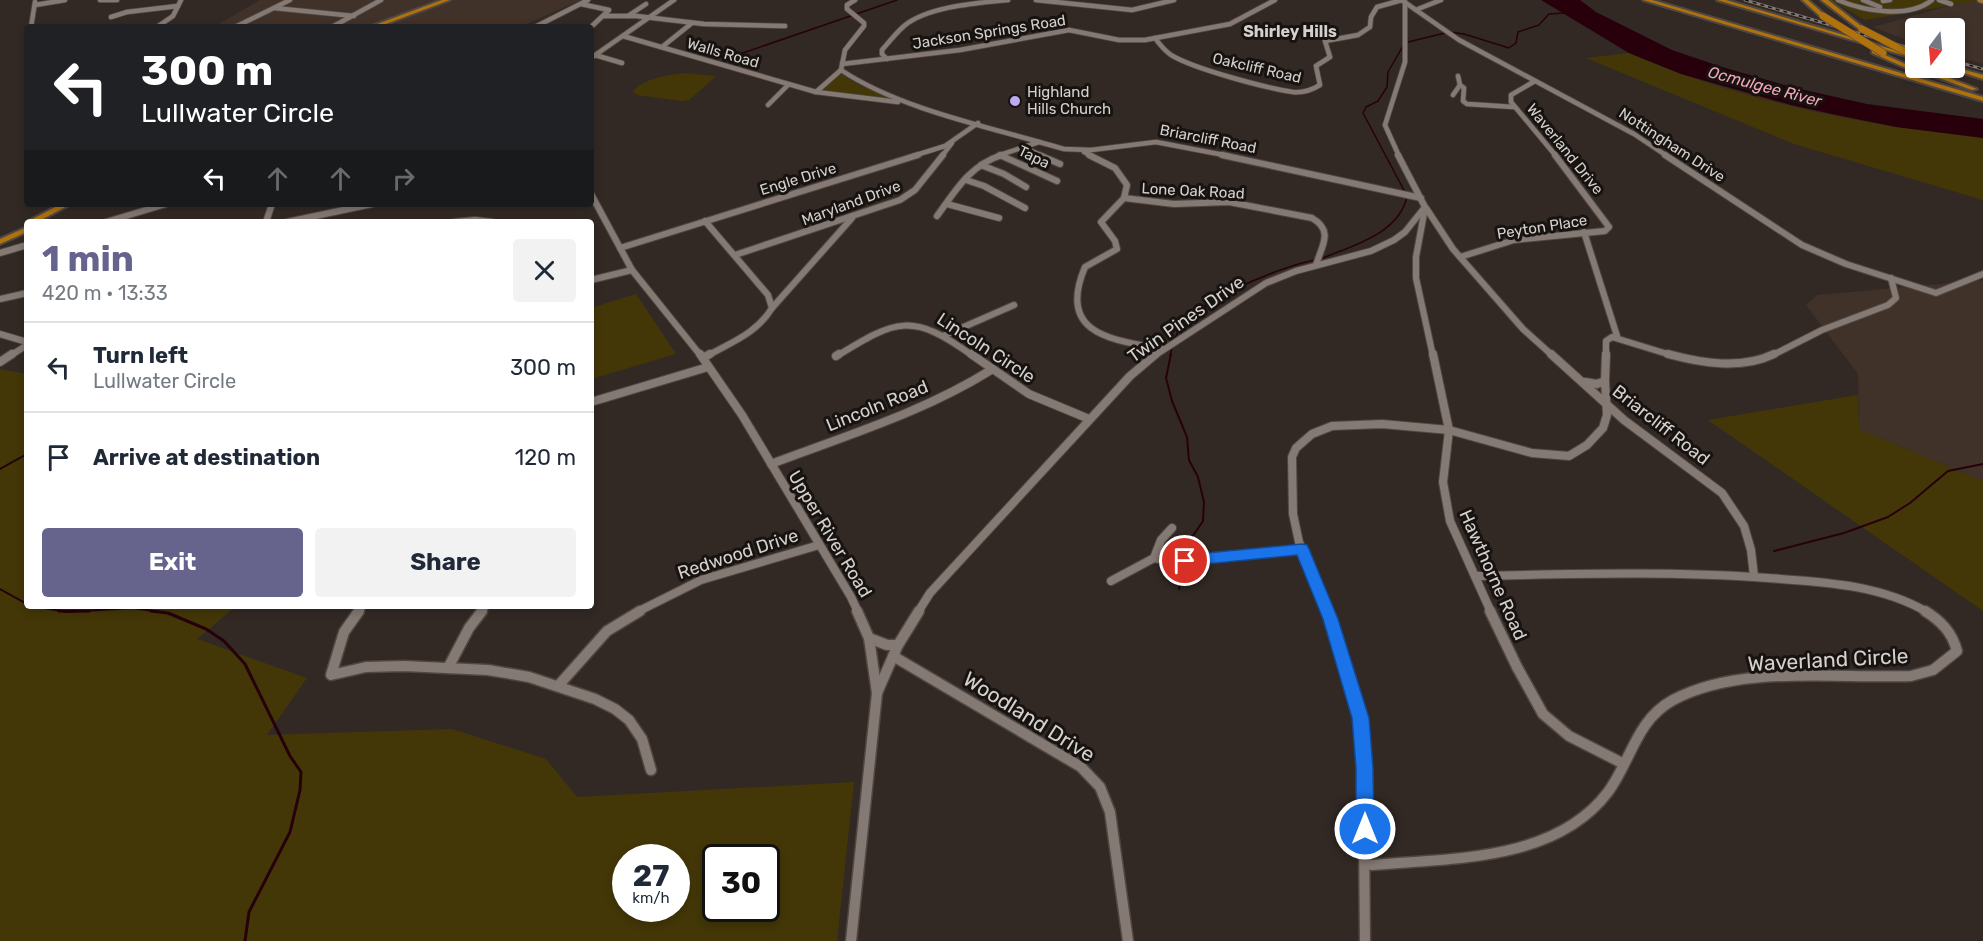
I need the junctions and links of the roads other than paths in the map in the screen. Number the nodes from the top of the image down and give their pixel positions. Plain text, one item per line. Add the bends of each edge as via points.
1 (65, 0) edge
2 (100, 0) edge
3 (117, 0) edge
4 (181, 0) edge
5 (290, 0) edge
6 (381, 0) edge
7 (447, 0) edge
8 (588, 0) edge
9 (674, 0) edge
10 (855, 0) edge
11 (1008, 0) edge
12 (1036, 0) edge
13 (1174, 0) edge
14 (1275, 0) edge
15 (1441, 0) edge
16 (1646, 0) edge
17 (1665, 0) edge
18 (1720, 0) edge
19 (1798, 0) edge
20 (1805, 0) edge
21 (1824, 0) edge
22 (1838, 0) edge
23 (1863, 0) edge
24 (1890, 0) edge
25 (1932, 0) edge
26 (1939, 0) edge
27 (1403, 1) edge
28 (1883, 1) edge
29 (35, 2) edge
30 (580, 4) junction
31 (646, 4) dead end
32 (1950, 4) dead end
33 (178, 6) junction
34 (274, 8) junction
35 (426, 8) junction
36 (1418, 9) junction
37 (1887, 10) junction
38 (354, 16) junction
39 (604, 16) junction
40 (628, 16) junction
41 (111, 17) dead end
42 (648, 18) junction
43 (693, 23) junction
44 (31, 24) edge
45 (161, 24) edge
46 (241, 24) edge
47 (338, 24) edge
48 (381, 24) edge
49 (388, 24) edge
50 (541, 24) edge
51 (594, 24) edge
52 (785, 26) dead end
53 (622, 36) junction
54 (1155, 38) junction
55 (662, 48) junction
56 (1905, 51) edge
57 (1905, 54) edge
58 (594, 55) edge
59 (594, 56) edge
60 (887, 59) junction
61 (1905, 62) edge
62 (622, 63) dead end
63 (1875, 66) junction
64 (842, 67) junction
65 (1965, 72) edge
66 (1458, 76) dead end
67 (1983, 77) edge
68 (1942, 78) edge
69 (1964, 78) edge
70 (1534, 81) junction
71 (788, 85) junction
72 (1460, 85) junction
73 (1983, 85) edge
74 (816, 92) junction
75 (1453, 94) dead end
76 (1983, 96) edge
77 (908, 103) junction
78 (768, 105) dead end
79 (1514, 107) junction
80 (978, 123) junction
81 (953, 142) junction
82 (1039, 142) junction
83 (1025, 148) junction
84 (1084, 152) junction
85 (1000, 155) junction
86 (1060, 164) dead end
87 (981, 165) junction
88 (966, 180) junction
89 (1057, 181) dead end
90 (1026, 187) dead end
91 (1124, 198) junction
92 (1420, 198) junction
93 (594, 200) edge
94 (947, 204) junction
95 (61, 207) edge
96 (72, 207) edge
97 (156, 207) edge
98 (358, 207) edge
99 (1425, 207) junction
100 (1025, 208) dead end
101 (1598, 211) joint
102 (853, 216) junction
103 (937, 216) dead end
104 (999, 218) dead end
105 (37, 219) edge
106 (48, 219) edge
107 (116, 219) edge
108 (301, 219) edge
109 (705, 221) junction
110 (24, 225) edge
111 (24, 230) edge
112 (1584, 232) junction
113 (0, 236) edge
114 (0, 242) edge
115 (24, 246) edge
116 (620, 248) junction
117 (0, 253) edge
118 (735, 255) junction
119 (1460, 257) junction
120 (1316, 265) junction
121 (632, 270) junction
122 (1983, 274) edge
123 (1891, 278) junction
124 (594, 279) edge
125 (24, 294) edge
126 (0, 299) edge
127 (1014, 305) dead end
128 (772, 308) junction
129 (0, 334) edge
130 (943, 336) junction
131 (1617, 336) junction
132 (24, 343) edge
133 (24, 346) edge
134 (1162, 349) junction
135 (836, 356) dead end
136 (703, 358) junction
137 (0, 362) edge
138 (708, 367) junction
139 (991, 370) junction
140 (1581, 380) junction
141 (1605, 381) junction
142 (594, 401) edge
143 (1607, 406) junction
144 (1089, 419) junction
145 (1449, 430) junction
146 (771, 464) junction
147 (1172, 528) dead end
148 (819, 546) junction
149 (1302, 549) junction
150 (1154, 558) junction
151 (1475, 576) junction
152 (1754, 576) junction
153 (1111, 581) dead end
154 (360, 609) edge
155 (483, 609) edge
156 (869, 638) junction
157 (898, 645) junction
158 (892, 656) junction
159 (448, 668) junction
160 (558, 686) junction
161 (877, 693) junction
162 (1622, 763) junction
163 (651, 770) dead end
164 (1365, 863) junction
165 (851, 941) edge
166 (1128, 941) edge
167 (1365, 941) edge

1 - 29 street
2 - 3 street
4 - 33 street
5 - 34 street
6 - 38 street
7 - 35 highway
8 - 30 street
9 - 42 street
10 - 64 street via 847,7 864,26 845,50
11 - 60 street via 961,4 909,23 882,50
12 - 13 street via 1132,10
14 - 54 street, Jackson Springs Road via 1230,24
15 - 36 street
16 - 63 highway
17 - 63 highway
18 - 57 highway
19 - 76 highway, bridge via 1815,16 1874,52
20 - 61 highway, bridge via 1823,16
21 - 56 highway, bridge via 1862,29
22 - 37 street via 1850,6
23 - 37 street
24 - 28 street
25 - 37 street via 1925,6
26 - 32 street
27 - 36 street, Nottingham Drive
27 - 54 street, Oakcliff Road via 1377,7 1370,27 1364,32 1325,41 1330,57 1316,66 1320,85 1307,92 1281,90 1189,63 1166,51
27 - 92 street via 1405,62 1385,125
29 - 44 street
30 - 39 street via 609,9
30 - 50 street
31 - 40 street
33 - 41 street
33 - 45 street via 173,16
34 - 38 street
34 - 46 street
35 - 48 highway
35 - 49 highway
36 - 70 street, Nottingham Drive via 1453,36
38 - 47 street
39 - 40 street
39 - 51 street
40 - 42 street
42 - 43 street
42 - 53 street
43 - 52 street
43 - 55 street
53 - 55 street, Walls Road
53 - 58 street
54 - 60 street, Jackson Springs Road via 1125,41 1069,30
55 - 71 street, Walls Road
59 - 62 street
60 - 64 street, Jackson Springs Road
63 - 76 highway
64 - 74 street
64 - 77 street, Briarcliff Road via 859,82
65 - 67 highway
66 - 72 street
68 - 76 highway
69 - 73 highway
70 - 79 street, Waverland Drive via 1511,95
70 - 123 street, Nottingham Drive via 1634,134 1795,242
71 - 74 street, Walls Road
71 - 78 street
72 - 75 street
72 - 79 street via 1467,104
74 - 77 street, Walls Road
77 - 80 street, Briarcliff Road
79 - 101 street, Waverland Drive
80 - 81 street, Engle Drive
80 - 82 street, Briarcliff Road
81 - 102 street, Maryland Drive via 909,195
81 - 109 street, Engle Drive
82 - 83 street
82 - 84 street, Briarcliff Road
83 - 85 street
83 - 86 street
84 - 91 street via 1120,173 1127,185
84 - 92 street, Briarcliff Road via 1144,141 1169,143
85 - 87 street
85 - 89 street, Tapa
87 - 88 street
87 - 90 street
88 - 94 street
88 - 100 street
91 - 120 street, Lone Oak Road via 1174,204 1229,202 1312,218 1322,224 1326,234
91 - 134 street via 1101,222 1117,249 1085,267 1077,293 1080,311 1098,334
92 - 99 street
93 - 116 street, Upper River Road
94 - 103 street
94 - 104 street
95 - 105 highway
96 - 106 highway
97 - 107 street
98 - 108 street
99 - 119 street, Briarcliff Road
99 - 120 street, Twin Pines Drive via 1405,232 1381,247
99 - 145 street, Hawthorne Road via 1416,278
101 - 112 street, Peyton Place via 1608,227 1605,231
102 - 118 street, Maryland Drive
102 - 128 street
109 - 116 street, Engle Drive
109 - 118 street
110 - 113 highway
111 - 114 highway
112 - 119 street, Peyton Place via 1514,240
112 - 131 street
115 - 117 street
116 - 121 street, Upper River Road
118 - 128 street via 768,295
119 - 140 street, Briarcliff Road via 1523,328
120 - 134 street, Twin Pines Drive via 1266,283
121 - 124 street
121 - 136 street, Upper River Road
122 - 123 street, Nottingham Drive via 1936,293
123 - 131 street via 1896,298 1888,305 1757,361 1698,362
125 - 126 street
127 - 130 street
128 - 136 street via 756,328
129 - 132 street
130 - 135 street, Lincoln Circle via 924,326 894,325
130 - 139 street, Lincoln Circle
131 - 141 street via 1605,341
133 - 137 street
134 - 144 street, Twin Pines Drive
136 - 138 street, Upper River Road
138 - 142 street
138 - 146 street, Upper River Road
139 - 144 street, Lincoln Circle via 1034,396
139 - 146 street, Lincoln Road via 922,406
140 - 141 street via 1593,384
140 - 143 street, Briarcliff Road
141 - 143 street
143 - 145 street via 1607,418 1600,433 1569,456 1532,453
143 - 152 street, Briarcliff Road via 1710,482 1730,502 1744,526
144 - 157 street, Twin Pines Drive via 930,593
145 - 149 street via 1344,425 1320,430 1303,441 1292,457 1291,473 1293,514
145 - 151 street, Hawthorne Road via 1443,471 1447,506 1458,542
146 - 148 street, Upper River Road
147 - 150 street via 1161,540
148 - 156 street, Upper River Road via 860,614
148 - 160 street, Redwood Drive via 701,580 635,614 607,631
149 - 150 street via 1200,560
149 - 164 street via 1330,619 1360,718
150 - 153 street
151 - 152 street, Waverland Circle via 1644,572
151 - 162 street, Hawthorne Road via 1543,714 1569,736
152 - 162 street, Waverland Circle via 1856,587 1900,598 1942,623 1952,634 1957,651 1933,670 1911,676 1773,678 1708,686 1660,707 1636,737
154 - 159 street via 344,632 331,675 380,666
155 - 159 street
156 - 157 street
156 - 161 street, Upper River Road
157 - 158 street, Twin Pines Drive
158 - 161 street, Twin Pines Drive
158 - 166 street, Woodland Drive via 1064,756 1093,779 1110,812
159 - 160 street via 505,672
160 - 163 street via 595,699 629,720 642,739
161 - 165 street, Upper River Road
162 - 164 street, Waverland Circle via 1608,792 1597,804 1553,837 1480,854
164 - 167 street

